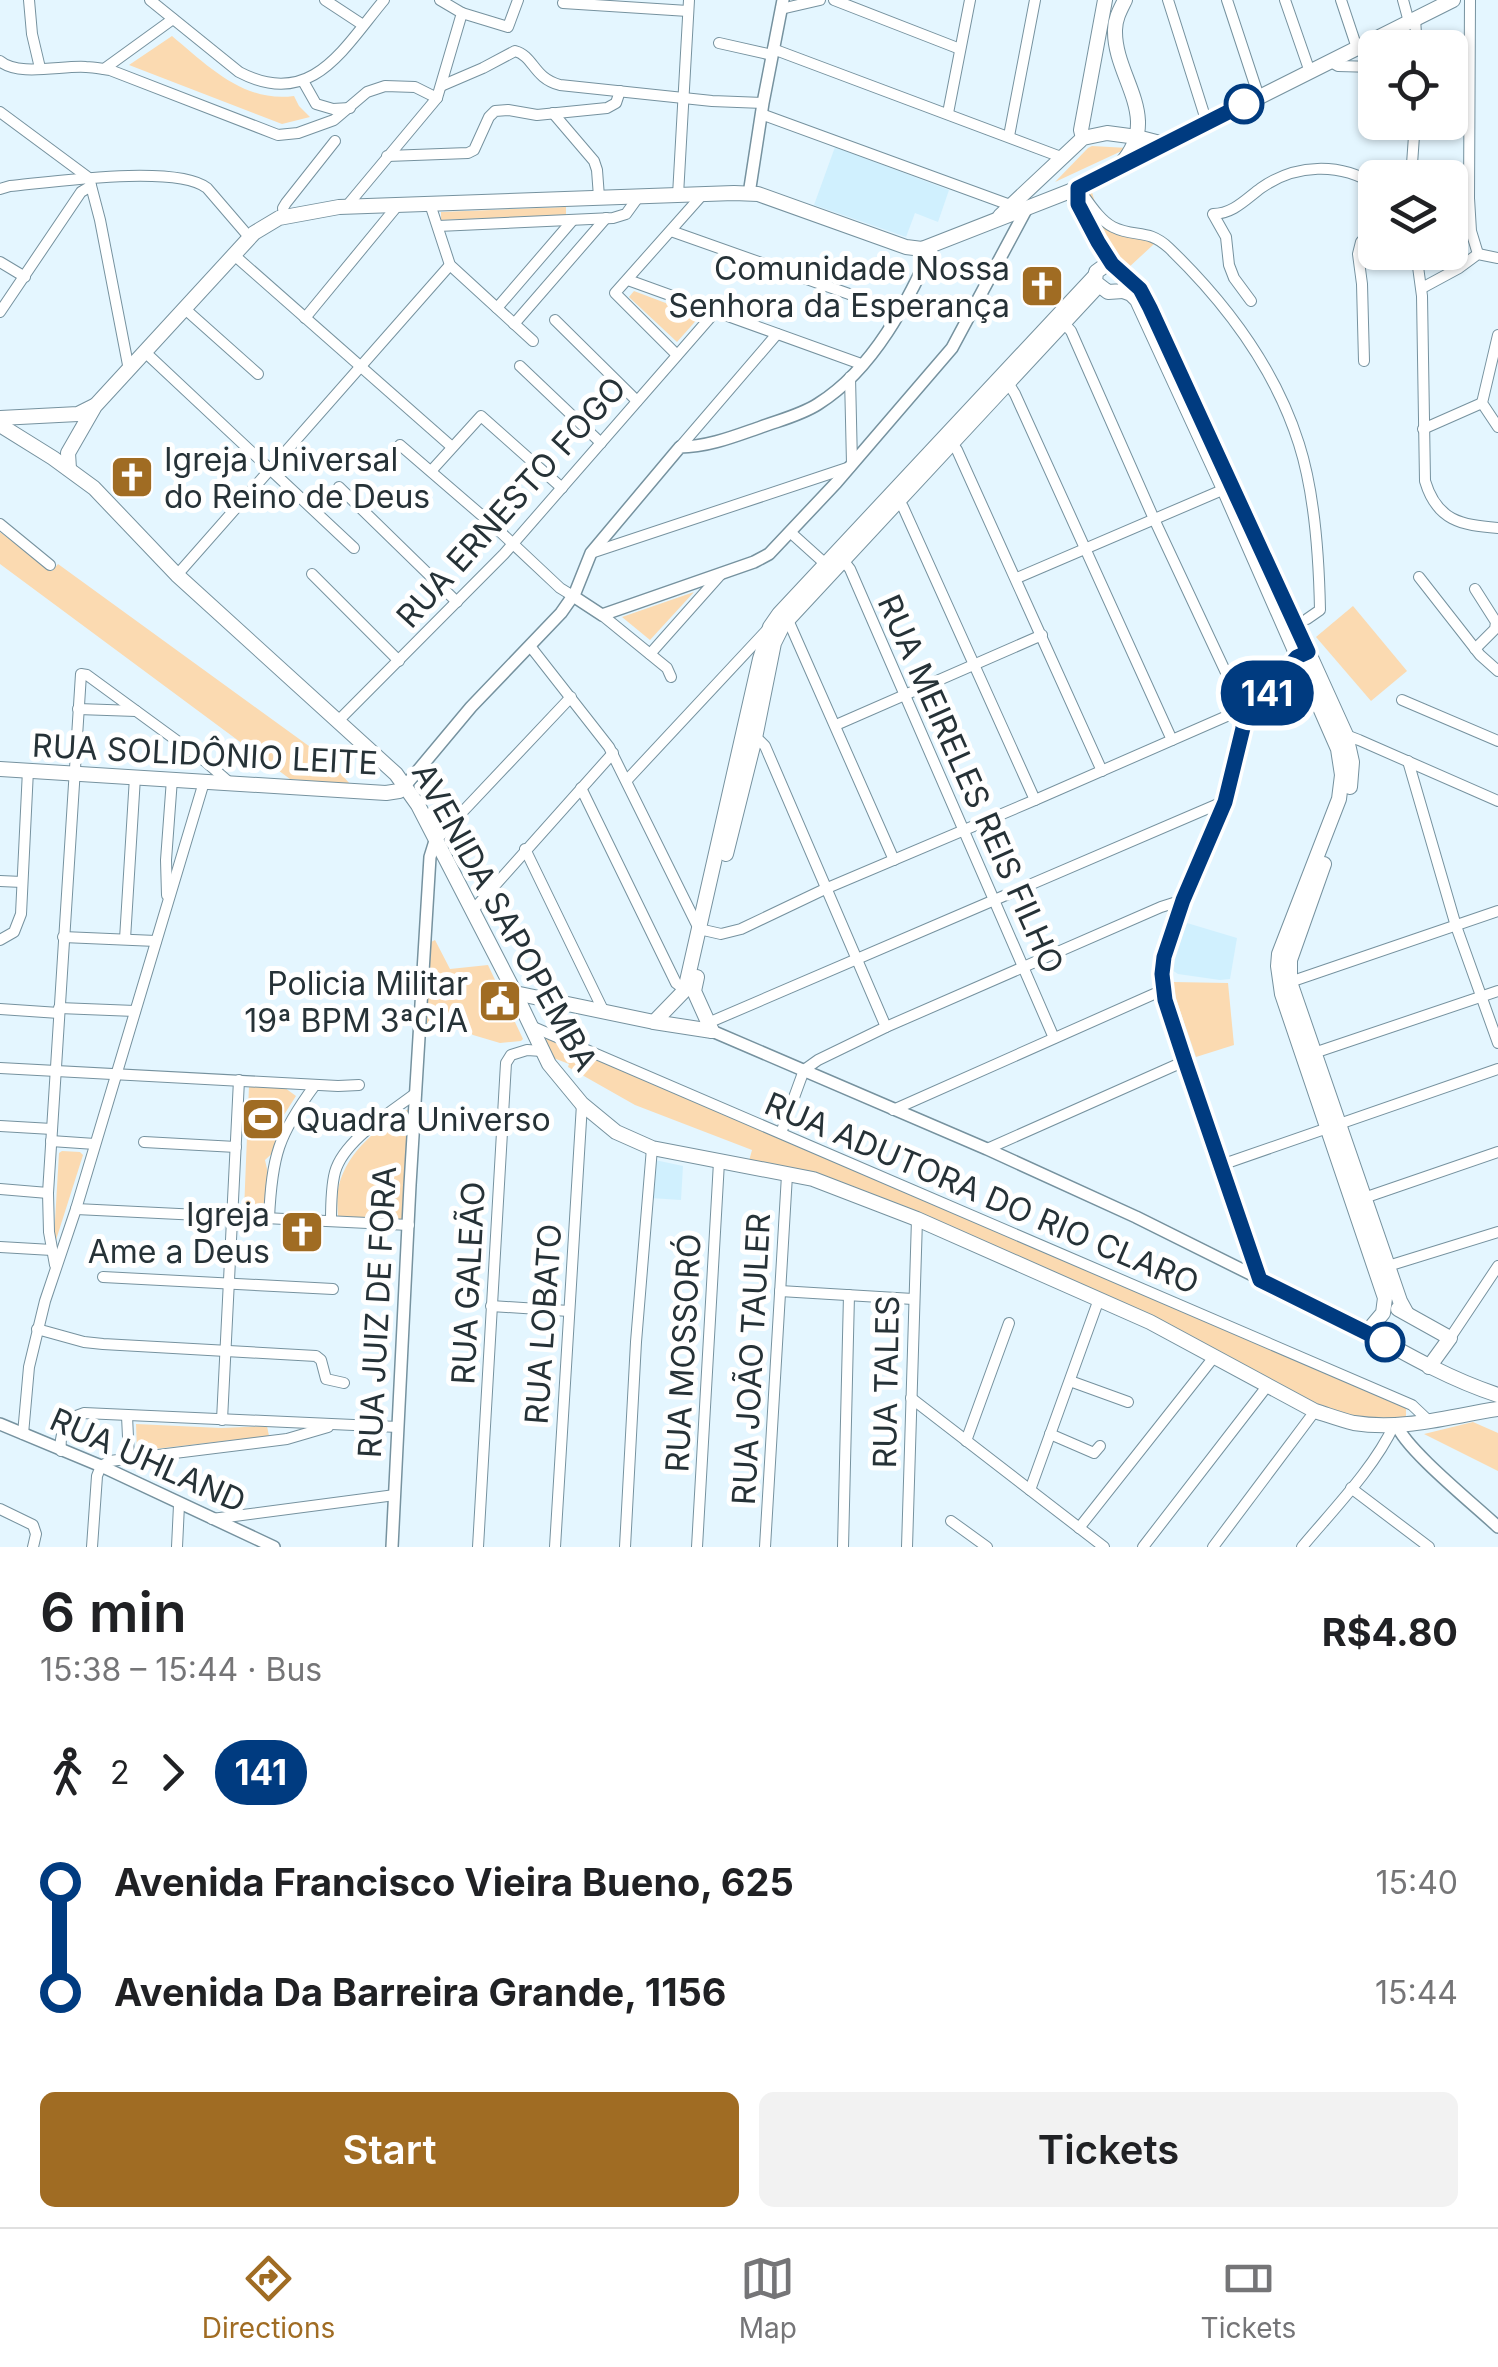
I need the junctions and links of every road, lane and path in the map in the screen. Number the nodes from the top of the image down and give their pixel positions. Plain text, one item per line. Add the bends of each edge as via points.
1 (29, 0) edge
2 (150, 0) edge
3 (325, 0) edge
4 (384, 0) edge
5 (440, 0) edge
6 (518, 0) edge
7 (820, 0) edge
8 (834, 0) edge
9 (970, 0) edge
10 (1035, 0) edge
11 (1106, 0) edge
12 (1124, 0) edge
13 (1168, 0) edge
14 (1227, 0) edge
15 (1286, 0) edge
16 (1342, 0) edge
17 (1403, 0) edge
18 (1453, 0) edge
19 (1470, 0) edge
20 (563, 3) dead end
21 (782, 5) edge
22 (688, 6) edge
23 (462, 14) junction
24 (173, 19) junction
25 (1412, 20) junction
26 (363, 25) junction
27 (1414, 30) edge
28 (719, 43) dead end
29 (1357, 48) junction
30 (960, 49) junction
31 (773, 52) junction
32 (0, 62) edge
33 (1330, 62) junction
34 (1358, 67) edge
35 (40, 68) junction
36 (104, 69) junction
37 (1310, 72) junction
38 (303, 81) junction
39 (441, 86) junction
40 (620, 91) junction
41 (683, 97) junction
42 (1259, 97) junction
43 (436, 98) junction
44 (350, 108) junction
45 (762, 109) junction
46 (1136, 109) junction
47 (0, 112) edge
48 (553, 112) junction
49 (948, 113) junction
50 (1207, 123) junction
51 (1009, 136) junction
52 (1137, 137) junction
53 (1083, 138) junction
54 (335, 141) dead end
55 (1160, 143) junction
56 (387, 156) junction
57 (1061, 157) junction
58 (1118, 168) junction
59 (1358, 176) edge
60 (90, 182) junction
61 (1033, 186) junction
62 (0, 190) edge
63 (1071, 191) junction
64 (703, 194) junction
65 (749, 194) junction
66 (678, 195) junction
67 (639, 196) junction
68 (599, 197) junction
69 (580, 198) junction
70 (430, 204) junction
71 (398, 205) junction
72 (346, 206) junction
73 (1010, 206) junction
74 (1027, 208) junction
75 (284, 216) junction
76 (606, 218) junction
77 (576, 220) junction
78 (996, 220) junction
79 (438, 226) junction
80 (672, 231) junction
81 (250, 238) junction
82 (934, 244) junction
83 (1478, 254) junction
84 (234, 255) junction
85 (1498, 258) edge
86 (0, 262) edge
87 (450, 265) junction
88 (1360, 270) edge
89 (1419, 270) edge
90 (1105, 274) junction
91 (25, 276) junction
92 (628, 280) junction
93 (1422, 288) junction
94 (1123, 291) junction
95 (1251, 301) dead end
96 (497, 308) junction
97 (185, 309) junction
98 (0, 312) edge
99 (714, 312) junction
100 (900, 312) junction
101 (305, 318) junction
102 (1060, 319) junction
103 (555, 320) dead end
104 (514, 324) junction
105 (778, 334) junction
106 (1498, 335) edge
107 (533, 341) dead end
108 (146, 353) junction
109 (678, 354) junction
110 (1364, 361) dead end
111 (862, 364) junction
112 (361, 365) junction
113 (520, 366) dead end
114 (129, 371) junction
115 (258, 374) dead end
116 (850, 377) junction
117 (1005, 378) junction
118 (637, 401) junction
119 (1482, 403) junction
120 (95, 406) junction
121 (72, 415) junction
122 (4, 425) edge
123 (1498, 427) edge
124 (82, 428) junction
125 (1423, 430) junction
126 (949, 439) junction
127 (601, 443) junction
128 (400, 445) dead end
129 (452, 447) junction
130 (680, 447) junction
131 (68, 453) junction
132 (52, 458) junction
133 (851, 466) junction
134 (69, 470) junction
135 (270, 470) junction
136 (432, 470) junction
137 (1228, 487) junction
138 (339, 488) dead end
139 (562, 488) junction
140 (896, 496) junction
141 (1154, 519) junction
142 (0, 524) edge
143 (1498, 528) edge
144 (790, 532) junction
145 (513, 543) junction
146 (354, 548) dead end
147 (1086, 549) junction
148 (592, 552) junction
149 (835, 562) junction
150 (50, 565) dead end
151 (722, 573) junction
152 (312, 574) dead end
153 (177, 575) junction
154 (1419, 577) dead end
155 (1017, 578) junction
156 (1475, 589) dead end
157 (573, 596) junction
158 (457, 602) junction
159 (602, 615) junction
160 (1307, 619) dead end
161 (788, 620) junction
162 (770, 627) junction
163 (1042, 635) junction
164 (530, 646) junction
165 (1475, 649) junction
166 (650, 654) junction
167 (1303, 654) junction
168 (741, 657) junction
169 (760, 659) junction
170 (399, 661) junction
171 (974, 665) junction
172 (1498, 671) edge
173 (671, 677) dead end
174 (905, 694) junction
175 (571, 698) junction
176 (1402, 700) dead end
177 (78, 709) junction
178 (1243, 709) junction
179 (136, 712) junction
180 (338, 721) junction
181 (836, 725) junction
182 (749, 737) junction
183 (1341, 737) junction
184 (1172, 740) junction
185 (1498, 741) edge
186 (612, 753) junction
187 (1408, 761) junction
188 (0, 769) edge
189 (28, 770) junction
190 (1102, 771) junction
191 (74, 773) junction
192 (135, 777) junction
193 (172, 779) junction
194 (627, 780) junction
195 (204, 782) junction
196 (231, 783) junction
197 (405, 786) junction
198 (581, 788) junction
199 (1035, 800) junction
200 (1498, 801) edge
201 (1225, 802) junction
202 (964, 830) junction
203 (435, 840) junction
204 (525, 848) junction
205 (894, 860) junction
206 (0, 881) edge
207 (22, 882) junction
208 (824, 889) junction
209 (994, 899) junction
210 (1183, 900) junction
211 (167, 906) junction
212 (473, 910) junction
213 (1498, 911) edge
214 (1456, 926) junction
215 (703, 930) junction
216 (63, 936) junction
217 (0, 940) edge
218 (125, 940) junction
219 (156, 941) junction
220 (856, 958) junction
221 (1024, 969) junction
222 (1290, 982) junction
223 (689, 990) junction
224 (1163, 990) junction
225 (1498, 991) edge
226 (516, 993) junction
227 (1482, 996) junction
228 (0, 1009) edge
229 (59, 1010) junction
230 (135, 1011) junction
231 (604, 1012) junction
232 (654, 1022) junction
233 (531, 1026) junction
234 (710, 1027) junction
235 (886, 1027) junction
236 (1054, 1038) junction
237 (1498, 1043) edge
238 (542, 1051) junction
239 (1314, 1053) junction
240 (1185, 1061) junction
241 (0, 1068) edge
242 (1498, 1069) edge
243 (804, 1070) junction
244 (55, 1072) junction
245 (116, 1074) junction
246 (240, 1080) junction
247 (316, 1085) junction
248 (359, 1085) dead end
249 (416, 1093) junction
250 (582, 1104) junction
251 (894, 1110) junction
252 (0, 1126) edge
253 (1334, 1127) junction
254 (781, 1133) junction
255 (51, 1135) junction
256 (144, 1142) dead end
257 (95, 1144) junction
258 (236, 1147) junction
259 (652, 1148) junction
260 (988, 1149) junction
261 (1498, 1152) edge
262 (719, 1162) junction
263 (1221, 1165) junction
264 (786, 1174) junction
265 (0, 1189) edge
266 (48, 1192) junction
267 (1364, 1198) junction
268 (76, 1209) junction
269 (232, 1216) junction
270 (268, 1218) junction
271 (917, 1219) junction
272 (330, 1221) junction
273 (409, 1225) junction
274 (1498, 1232) edge
275 (0, 1247) edge
276 (52, 1250) junction
277 (55, 1265) junction
278 (1388, 1266) junction
279 (1498, 1266) edge
280 (103, 1277) dead end
281 (1260, 1280) junction
282 (230, 1283) junction
283 (333, 1289) dead end
284 (780, 1291) junction
285 (849, 1295) junction
286 (913, 1299) junction
287 (1099, 1300) junction
288 (492, 1306) junction
289 (569, 1311) junction
290 (1406, 1312) junction
291 (1383, 1313) junction
292 (1009, 1323) dead end
293 (37, 1329) junction
294 (1367, 1332) junction
295 (1450, 1338) junction
296 (226, 1350) junction
297 (1214, 1357) junction
298 (1429, 1367) junction
299 (1070, 1381) junction
300 (344, 1383) dead end
301 (1268, 1386) junction
302 (1478, 1389) junction
303 (1498, 1396) edge
304 (911, 1398) junction
305 (1128, 1402) dead end
306 (1412, 1405) junction
307 (1494, 1410) edge
308 (1315, 1411) junction
309 (127, 1416) junction
310 (222, 1420) junction
311 (1430, 1422) junction
312 (0, 1424) edge
313 (337, 1425) junction
314 (1401, 1425) junction
315 (398, 1427) junction
316 (23, 1434) junction
317 (1050, 1434) junction
318 (966, 1440) junction
319 (1100, 1446) dead end
320 (62, 1451) junction
321 (129, 1458) junction
322 (101, 1466) junction
323 (1351, 1488) junction
324 (1030, 1490) junction
325 (395, 1495) junction
326 (179, 1504) junction
327 (5, 1512) edge
328 (212, 1519) junction
329 (952, 1521) dead end
330 (0, 1525) edge
331 (1498, 1526) edge
332 (1079, 1528) junction
333 (33, 1547) edge
334 (92, 1547) edge
335 (177, 1547) edge
336 (274, 1547) edge
337 (392, 1547) edge
338 (478, 1547) edge
339 (555, 1547) edge
340 (626, 1547) edge
341 (697, 1547) edge
342 (765, 1547) edge
343 (842, 1547) edge
344 (907, 1547) edge
345 (987, 1547) edge
346 (1104, 1547) edge
347 (1143, 1547) edge
348 (1213, 1547) edge
349 (1302, 1547) edge
350 (1429, 1547) edge

1 - 35 street
2 - 24 street
3 - 26 street
4 - 26 street
5 - 23 street
6 - 23 street via 506,27
7 - 21 street
8 - 30 street
9 - 30 street
10 - 51 street
11 - 53 main road
12 - 46 main road via 1115,35
13 - 50 street
14 - 42 street
15 - 37 street
16 - 29 street
17 - 25 street
18 - 25 main road
19 - 83 street via 1469,198
20 - 22 street
21 - 31 street
22 - 41 street
23 - 39 street
24 - 36 street
24 - 38 street via 254,80
25 - 27 street
25 - 29 main road
26 - 38 street
28 - 31 street
29 - 33 main road
30 - 49 street
31 - 45 street
31 - 49 street
32 - 35 street
33 - 34 street
33 - 37 main road
35 - 36 street
36 - 44 street via 278,134 298,134
37 - 42 main road
38 - 44 street via 316,104
39 - 40 street via 515,50 550,82
39 - 43 street
40 - 41 street
40 - 48 street via 613,106
41 - 45 street
41 - 66 street
42 - 50 main road
43 - 44 street via 385,86
43 - 56 street
45 - 65 street
45 - 73 street
46 - 52 main road
46 - 55 main road
47 - 60 street
48 - 56 street via 495,112 468,153
48 - 68 street via 594,161
49 - 51 street
50 - 55 main road
51 - 57 street
52 - 53 main road
52 - 55 main road
52 - 58 main road
53 - 57 main road
54 - 75 street via 286,203
55 - 58 main road
56 - 72 street
57 - 61 main road
58 - 63 main road
59 - 95 street via 1324,168 1300,171 1213,214 1226,237 1228,265
60 - 62 street
60 - 81 street via 193,180
60 - 91 street
60 - 114 street
61 - 73 main road
61 - 74 main road
63 - 74 main road
63 - 90 main road
63 - 160 street via 1111,227 1161,241 1216,299 1268,370 1301,450 1310,496 1320,610
64 - 65 main road
64 - 66 main road
64 - 80 street
65 - 82 main road via 906,247
66 - 67 main road
67 - 68 main road
67 - 76 street via 626,214
68 - 69 main road
69 - 70 main road
69 - 77 street
70 - 71 main road
70 - 79 street
71 - 72 main road
71 - 101 street
72 - 75 main road
73 - 78 main road
74 - 78 main road
74 - 133 street via 952,348
75 - 81 main road
76 - 77 street
76 - 104 street
77 - 79 street
77 - 96 street
78 - 82 main road
79 - 87 street
80 - 92 street
80 - 100 street
81 - 84 main road
82 - 100 street
83 - 85 street
83 - 93 street
84 - 97 main road
84 - 101 street
86 - 91 street
87 - 96 street
87 - 112 street
88 - 110 street
89 - 93 street
90 - 94 main road via 1126,284
90 - 94 main road via 1108,292
90 - 102 main road
90 - 137 main road via 1140,289
91 - 98 street
92 - 99 street
92 - 109 street via 615,293
93 - 125 street
94 - 137 main road via 1137,300
96 - 104 street
97 - 108 main road
97 - 115 street
99 - 105 street
99 - 109 street, RUA ERNESTO FOGO
100 - 111 street
101 - 112 street
102 - 117 main road
102 - 141 street via 1072,332
103 - 118 street
104 - 107 street
105 - 111 street
105 - 130 street
106 - 119 street
108 - 114 main road
108 - 135 street
109 - 118 street, RUA ERNESTO FOGO
111 - 116 street
112 - 129 street
112 - 135 street
113 - 127 street
114 - 120 main road
116 - 130 street via 808,410 722,441
116 - 133 street
117 - 126 main road
117 - 147 street
118 - 127 street, RUA ERNESTO FOGO
119 - 123 street
119 - 125 street
120 - 121 main road
120 - 124 main road
121 - 122 main road via 17,417
121 - 124 main road
122 - 132 main road, AVENIDA SAPOPEMBA
124 - 131 main road
125 - 143 street via 1425,481 1435,505 1460,523
126 - 140 main road
126 - 155 street
127 - 139 street, RUA ERNESTO FOGO
128 - 136 street
129 - 136 street
129 - 139 street via 482,416
130 - 148 street
131 - 132 main road
131 - 134 main road
132 - 134 main road, AVENIDA SAPOPEMBA
133 - 144 street
133 - 148 street
134 - 153 main road, AVENIDA SAPOPEMBA
135 - 146 street
135 - 153 street
136 - 145 street
137 - 141 street
137 - 167 main road
138 - 158 street
139 - 145 street, RUA ERNESTO FOGO
140 - 149 main road
140 - 171 street
141 - 147 street
141 - 178 street
142 - 150 street
144 - 149 street
144 - 151 street via 762,559
145 - 157 street
145 - 158 street, RUA ERNESTO FOGO
147 - 155 street
147 - 184 street
148 - 157 street
149 - 161 main road
149 - 162 main road
149 - 174 street, RUA MEIRELES REIS FILHO
151 - 159 street
151 - 166 street
152 - 170 street
153 - 180 main road, AVENIDA SAPOPEMBA
154 - 165 street
155 - 163 street
156 - 165 street via 1496,622
157 - 159 street
157 - 164 street
158 - 170 street, RUA ERNESTO FOGO
159 - 166 street
161 - 181 street
161 - 182 main road via 774,643
162 - 168 street
162 - 169 main road
163 - 171 street
163 - 190 street
164 - 175 street
164 - 197 street
165 - 172 street
166 - 173 street
167 - 178 street
167 - 183 main road
168 - 169 street
168 - 194 street
169 - 182 main road
170 - 180 street, RUA ERNESTO FOGO
171 - 174 street
171 - 199 street
174 - 181 street
174 - 202 street, RUA MEIRELES REIS FILHO
175 - 186 street
175 - 203 street
176 - 185 street
177 - 179 street
177 - 179 street via 82,674
177 - 191 street
178 - 184 street
178 - 201 street
179 - 196 street
180 - 197 main road, AVENIDA SAPOPEMBA
181 - 205 street
182 - 208 street via 764,746
182 - 215 main road
183 - 187 street
183 - 222 main road via 1352,762 1350,787 1290,960
183 - 253 main road via 1341,789 1278,966 1282,994
184 - 190 street
186 - 194 street
186 - 198 street
187 - 200 street
187 - 214 street
188 - 189 main road, RUA SOLIDÔNIO LEITE
189 - 191 main road, RUA SOLIDÔNIO LEITE
189 - 207 street
190 - 199 street
191 - 192 main road, RUA SOLIDÔNIO LEITE
191 - 216 street
192 - 193 main road, RUA SOLIDÔNIO LEITE
192 - 218 street
193 - 195 main road, RUA SOLIDÔNIO LEITE
193 - 211 street
194 - 215 street
195 - 196 main road, RUA SOLIDÔNIO LEITE
195 - 211 street
196 - 197 main road, RUA SOLIDÔNIO LEITE via 386,793
197 - 203 main road, AVENIDA SAPOPEMBA
198 - 204 street
198 - 223 street via 676,982
199 - 202 street
201 - 209 street
201 - 210 street
202 - 205 street
202 - 209 street, RUA MEIRELES REIS FILHO
203 - 212 main road, AVENIDA SAPOPEMBA
203 - 249 street, RUA JUIZ DE FORA
204 - 212 street
204 - 231 street
205 - 208 street
206 - 207 street
207 - 217 street via 18,924
208 - 215 street via 741,928
208 - 220 street
209 - 220 street
209 - 221 street, RUA MEIRELES REIS FILHO
210 - 221 street
210 - 224 street via 1164,957
211 - 219 street
212 - 226 main road, AVENIDA SAPOPEMBA
213 - 214 street
214 - 222 street
214 - 227 street
215 - 223 main road
216 - 218 street
216 - 229 street
218 - 219 street
219 - 230 street
220 - 234 street
220 - 235 street
221 - 235 street
221 - 236 street, RUA MEIRELES REIS FILHO
222 - 239 main road
223 - 232 main road
223 - 234 main road
224 - 236 street
224 - 240 street
225 - 227 street
226 - 231 main road
226 - 233 main road, AVENIDA SAPOPEMBA
227 - 237 street
227 - 239 street
228 - 229 street
229 - 230 street
229 - 244 street
230 - 245 street
231 - 232 main road
232 - 234 main road
233 - 238 main road, AVENIDA SAPOPEMBA
233 - 254 street, RUA ADUTORA DO RIO CLARO
234 - 243 street
235 - 243 street
236 - 251 street
238 - 250 main road, AVENIDA SAPOPEMBA
238 - 288 street, RUA GALEÃO via 527,1050 506,1064
239 - 253 main road
240 - 260 street
240 - 263 street
241 - 244 street
242 - 253 street
243 - 251 street
243 - 254 street
244 - 245 street
244 - 255 street
245 - 246 street
245 - 257 street
246 - 247 street
246 - 258 street
247 - 248 street
247 - 270 street via 274,1158
249 - 272 street via 350,1146 335,1170
249 - 273 street, RUA JUIZ DE FORA
250 - 259 main road, AVENIDA SAPOPEMBA via 616,1132
250 - 289 street, RUA LOBATO
251 - 260 street
252 - 255 street
253 - 263 street
253 - 267 main road
253 - 291 main road via 1385,1298
254 - 306 street, RUA ADUTORA DO RIO CLARO
255 - 257 street
255 - 266 street
256 - 258 street
257 - 268 street
258 - 269 street
259 - 262 main road, AVENIDA SAPOPEMBA
259 - 340 street
260 - 281 street
261 - 267 street
262 - 264 main road, AVENIDA SAPOPEMBA
262 - 341 street, RUA MOSSORÓ
263 - 281 street
264 - 271 main road, AVENIDA SAPOPEMBA
264 - 284 street, RUA JOÃO TAULER
265 - 266 street
266 - 276 street
267 - 278 main road
268 - 269 street
268 - 277 street
269 - 270 street
269 - 282 street
270 - 272 street
271 - 286 street, RUA TALES
271 - 287 main road, AVENIDA SAPOPEMBA
272 - 273 street
273 - 315 street, RUA JUIZ DE FORA
274 - 278 street
275 - 276 street
276 - 277 street
277 - 293 street
278 - 290 main road
279 - 295 street
280 - 282 street
281 - 294 street
282 - 283 street
282 - 296 street
284 - 285 street
284 - 342 street, RUA JOÃO TAULER
285 - 286 street
285 - 343 street
286 - 304 street, RUA TALES
287 - 297 main road, AVENIDA SAPOPEMBA
287 - 299 street
288 - 289 street
288 - 338 street, RUA GALEÃO
289 - 339 street, RUA LOBATO
290 - 291 main road
290 - 295 main road
291 - 294 main road
292 - 318 street
293 - 296 street via 84,1342
293 - 316 street
294 - 298 main road
295 - 298 main road
296 - 300 street via 316,1356 326,1379
296 - 310 street
297 - 301 main road, AVENIDA SAPOPEMBA
297 - 332 street
298 - 302 main road
299 - 305 street
299 - 317 street
301 - 308 main road, AVENIDA SAPOPEMBA
301 - 347 street
302 - 303 main road
302 - 307 main road
304 - 318 street
304 - 344 street, RUA TALES
306 - 311 street, RUA ADUTORA DO RIO CLARO
306 - 314 street via 1414,1413
307 - 311 main road, AVENIDA SAPOPEMBA
308 - 314 main road, AVENIDA SAPOPEMBA via 1354,1423
308 - 348 street
309 - 310 street
309 - 320 street via 73,1416
309 - 321 street
310 - 313 street
311 - 314 main road, AVENIDA SAPOPEMBA
312 - 316 street, RUA UHLAND
313 - 315 street
313 - 321 street via 288,1439
314 - 323 street
314 - 331 street via 1400,1434 1418,1453
315 - 325 street, RUA JUIZ DE FORA
316 - 320 street, RUA UHLAND
317 - 319 street via 1094,1453
317 - 324 street
318 - 324 street
320 - 322 street, RUA UHLAND
321 - 322 street
322 - 326 street, RUA UHLAND
322 - 334 street
323 - 349 street
323 - 350 street
324 - 332 street
325 - 328 street
325 - 337 street, RUA JUIZ DE FORA
326 - 328 street, RUA UHLAND
326 - 335 street
327 - 330 street
327 - 333 street via 35,1527
328 - 336 street, RUA UHLAND
329 - 345 street
332 - 346 street

